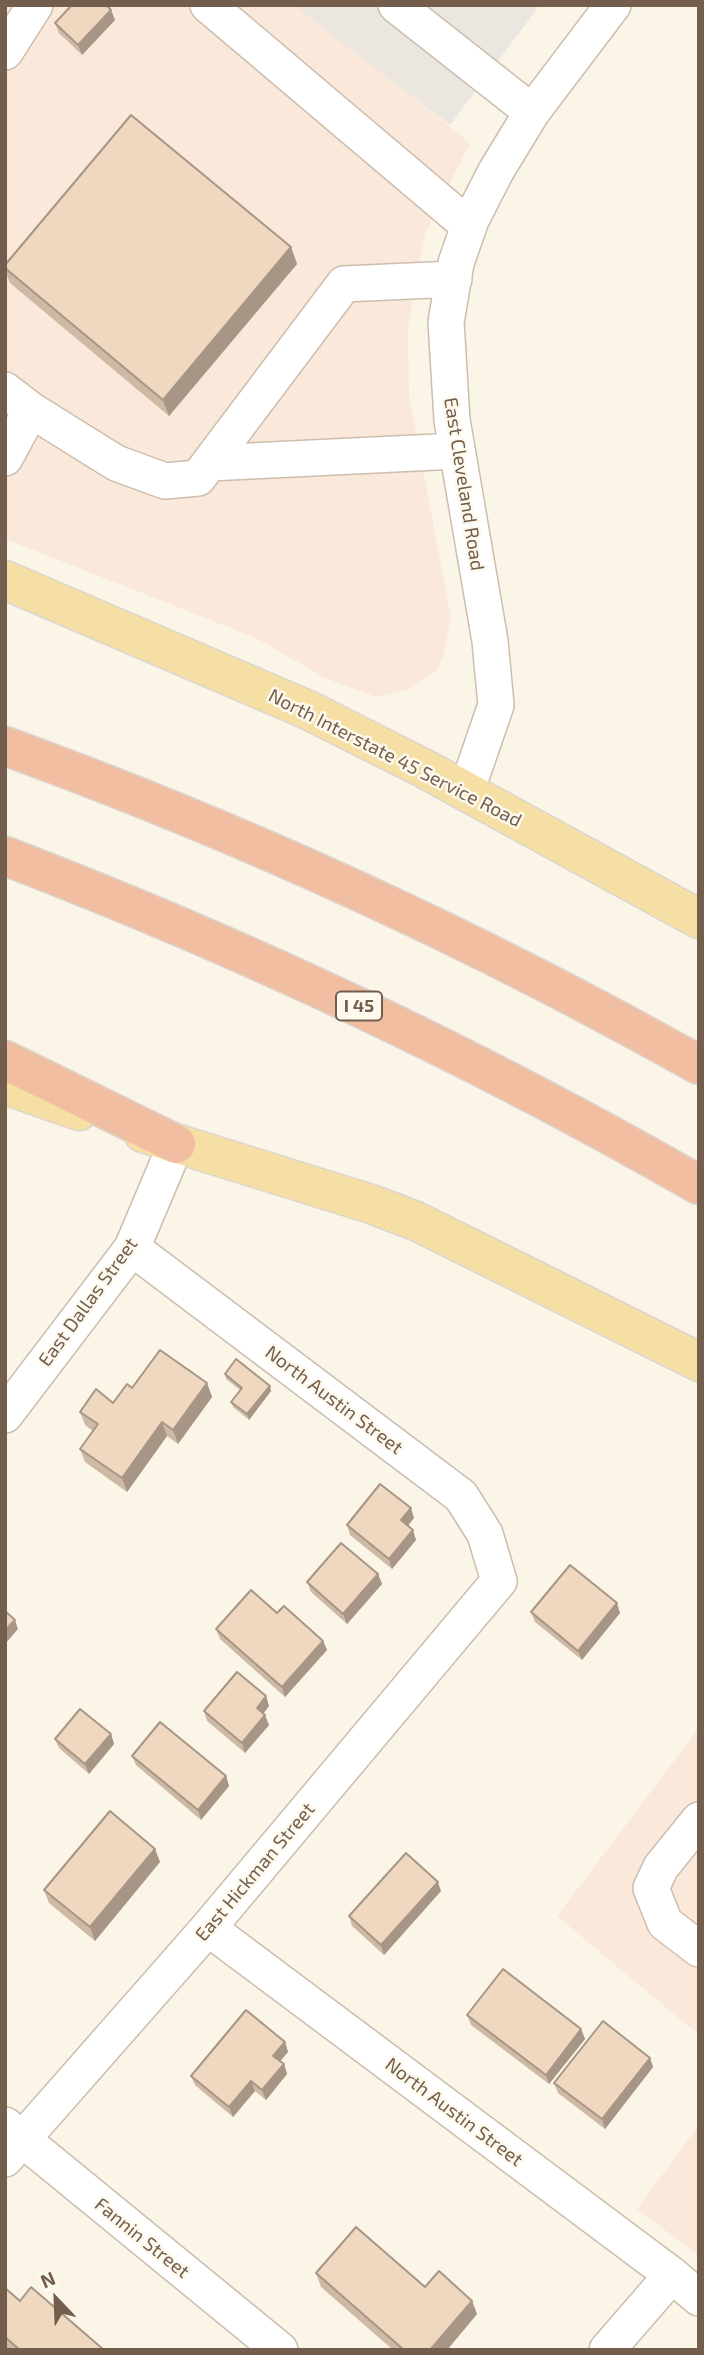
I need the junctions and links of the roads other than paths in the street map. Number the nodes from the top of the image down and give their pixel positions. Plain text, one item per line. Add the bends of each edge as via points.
1 (35, 5) edge
2 (208, 5) edge
3 (396, 5) edge
4 (613, 5) edge
5 (5, 52) edge
6 (532, 112) junction
7 (469, 226) junction
8 (454, 279) junction
9 (18, 400) edge
10 (457, 451) junction
11 (5, 458) edge
12 (209, 463) junction
13 (5, 580) edge
14 (5, 746) edge
15 (466, 792) junction
16 (5, 856) edge
17 (699, 919) edge
18 (5, 1060) edge
19 (699, 1065) edge
20 (5, 1085) edge
21 (176, 1144) junction
22 (699, 1185) edge
23 (132, 1248) junction
24 (699, 1362) edge
25 (17, 1375) edge
26 (5, 1415) edge
27 (499, 1581) joint
28 (699, 1820) edge
29 (208, 1928) junction
30 (699, 1949) edge
31 (11, 2141) edge
32 (672, 2275) junction
33 (699, 2298) edge
34 (280, 2350) edge
35 (607, 2350) edge

1 - 5 street
2 - 7 street
3 - 6 street
4 - 6 street, East Cleveland Road
6 - 7 street, East Cleveland Road
7 - 8 street, East Cleveland Road
8 - 10 street, East Cleveland Road via 446,322
8 - 12 street via 344,284
9 - 11 street
9 - 12 street via 116,463 165,481 198,478
10 - 12 street
10 - 15 street, East Cleveland Road via 490,642 496,705
13 - 15 main road, North Interstate 45 Service Road via 308,710
14 - 19 highway via 183,816 376,901
15 - 17 main road, North Interstate 45 Service Road
16 - 22 highway, I 45 via 175,924 371,1012 535,1094
18 - 21 highway
20 - 21 main road
21 - 23 street, East Dallas Street
21 - 24 main road via 416,1222
23 - 25 street, East Dallas Street
23 - 27 street, North Austin Street via 461,1496 485,1534
25 - 26 street, East Dallas Street
27 - 29 street, East Hickman Street
28 - 30 street via 661,1867 651,1888 665,1923
29 - 31 street, East Hickman Street
29 - 32 street, North Austin Street
31 - 34 street, Fannin Street
32 - 33 street, North Austin Street
32 - 35 street

